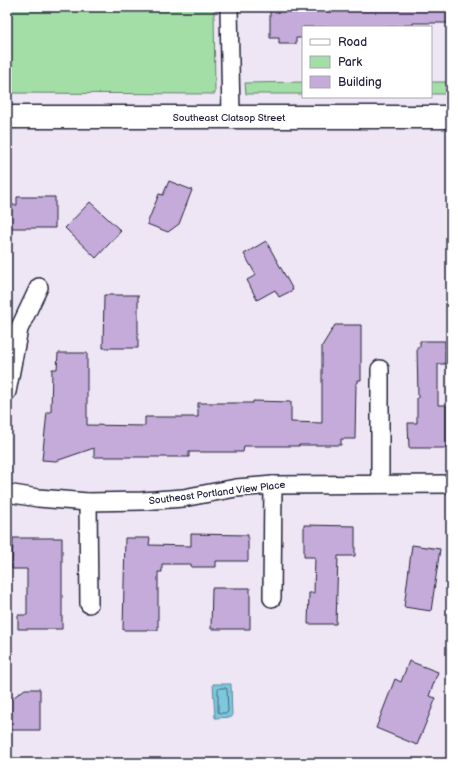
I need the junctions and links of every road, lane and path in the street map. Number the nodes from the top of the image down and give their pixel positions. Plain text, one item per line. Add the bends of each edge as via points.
1 (229, 7) edge
2 (7, 117) edge
3 (231, 117) junction
4 (451, 117) edge
5 (39, 287) dead end
6 (380, 369) dead end
7 (7, 392) edge
8 (380, 484) junction
9 (451, 484) edge
10 (273, 485) junction
11 (7, 493) edge
12 (88, 502) junction
13 (272, 598) dead end
14 (89, 604) dead end

1 - 3 street
2 - 3 street, Southeast Clatsop Street
3 - 4 street, Southeast Clatsop Street
5 - 7 street via 19,329
6 - 8 street
8 - 9 street, Southeast Portland View Place
8 - 10 street, Southeast Portland View Place
10 - 12 street, Southeast Portland View Place via 236,488 183,498
10 - 13 street
11 - 12 street, Southeast Portland View Place
12 - 14 street

